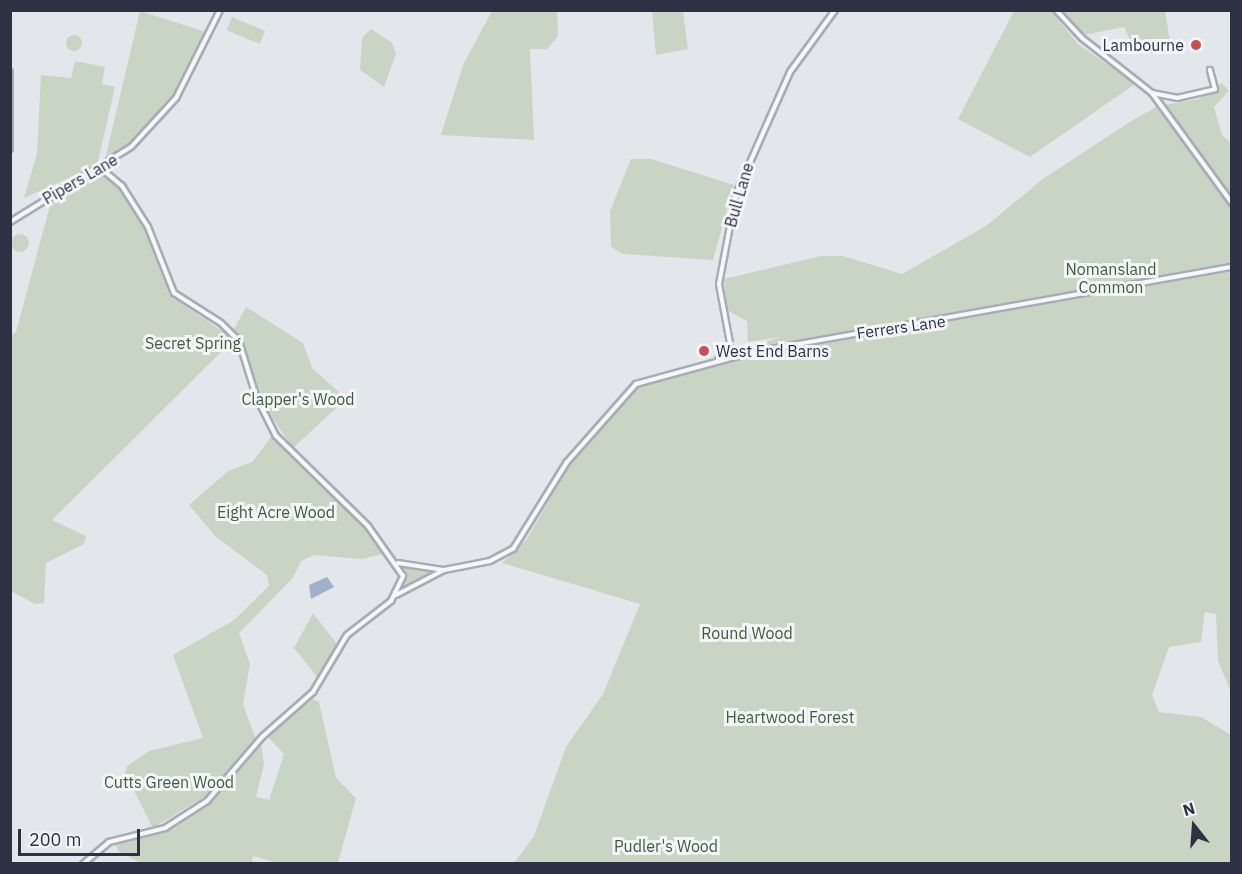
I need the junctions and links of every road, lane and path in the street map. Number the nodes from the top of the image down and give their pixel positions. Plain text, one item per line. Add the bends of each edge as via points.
1 (220, 10) edge
2 (835, 10) edge
3 (1056, 10) edge
4 (1210, 70) dead end
5 (10, 72) edge
6 (1152, 93) junction
7 (1171, 97) junction
8 (1161, 106) junction
9 (10, 149) edge
10 (102, 169) junction
11 (1232, 203) edge
12 (10, 222) edge
13 (1232, 267) edge
14 (717, 361) junction
15 (397, 563) junction
16 (444, 570) junction
17 (396, 595) junction
18 (83, 864) edge

1 - 10 street, Pipers Lane via 171,105
2 - 14 street, Bull Lane via 790,72 736,194 719,284 730,343
3 - 6 street via 1082,38
4 - 7 street via 1215,89
5 - 9 street
6 - 7 street
6 - 8 street
7 - 8 street
8 - 11 street
10 - 12 street, Pipers Lane
10 - 15 street via 122,186 148,227 174,293 221,323 239,341 256,396 276,436 317,472
13 - 14 street, Ferrers Lane
14 - 16 street, Ferrers Lane via 626,391 567,462 513,549 490,561
15 - 16 street, Ferrers Lane
15 - 17 street via 403,576
16 - 17 street, Ferrers Lane
17 - 18 street, Ferrers Lane via 346,636 314,692 262,737 207,801 165,828 109,843

